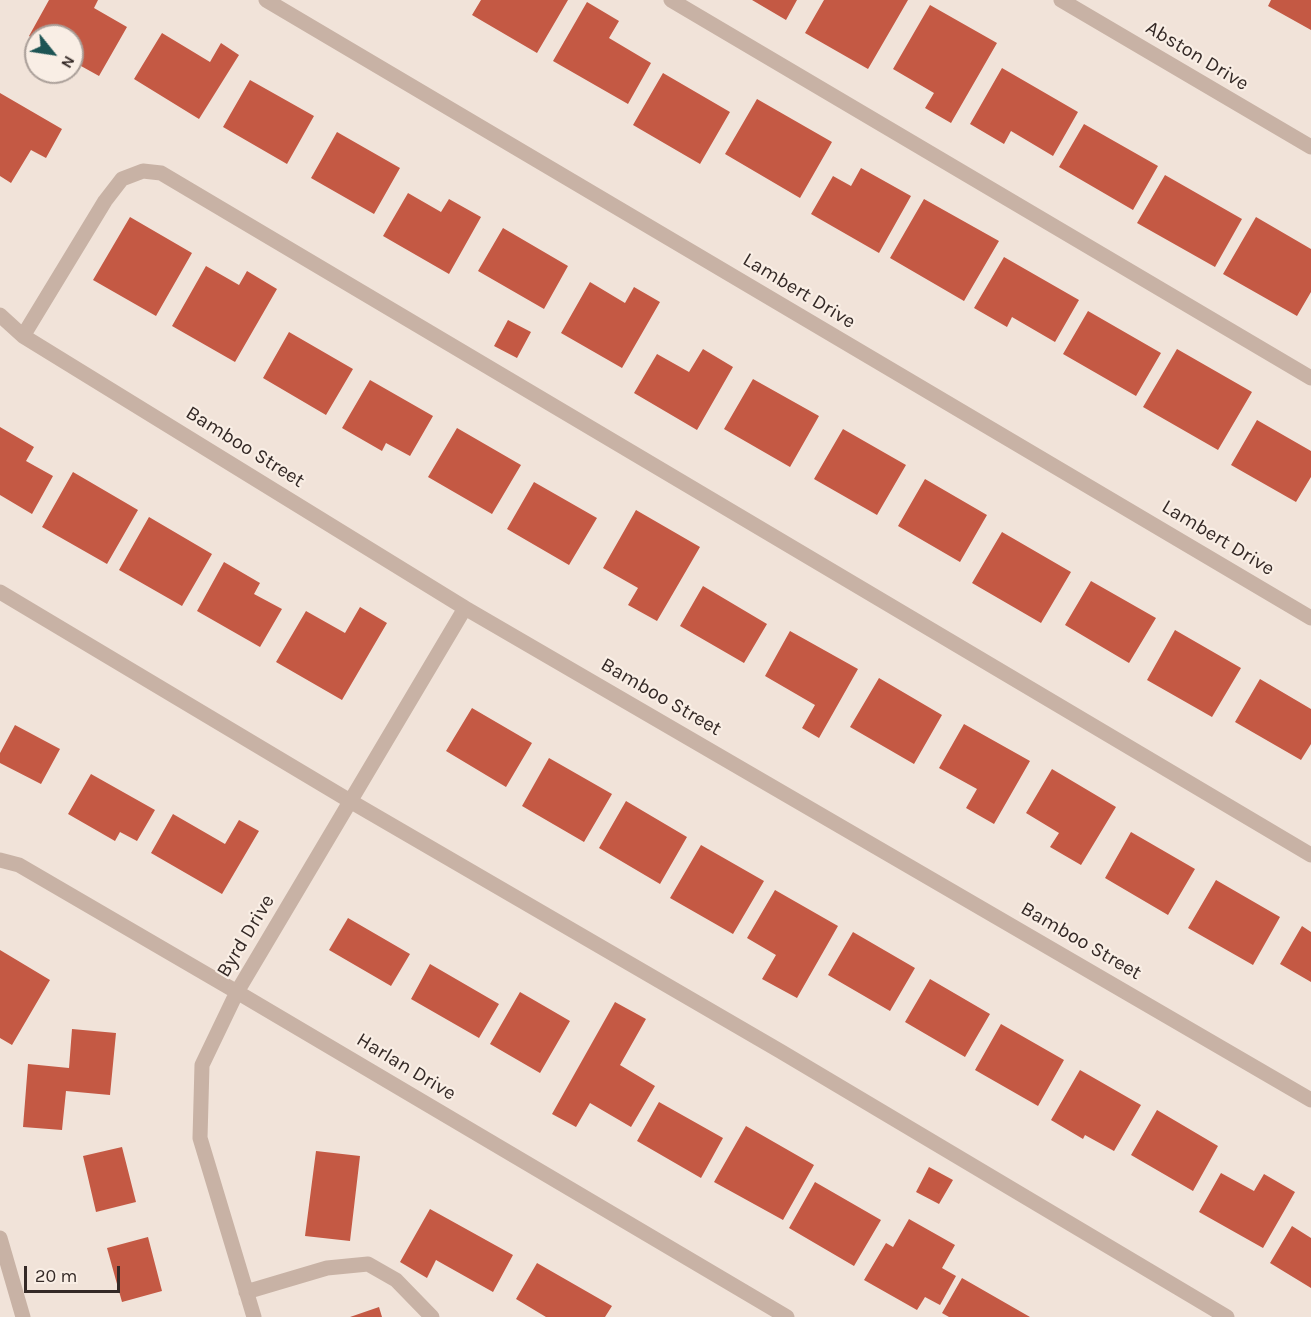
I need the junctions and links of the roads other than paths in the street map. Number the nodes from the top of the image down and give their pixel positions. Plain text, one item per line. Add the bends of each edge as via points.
1 (266, 0) edge
2 (671, 0) edge
3 (1061, 0) edge
4 (1311, 147) edge
5 (0, 315) edge
6 (23, 336) junction
7 (1311, 378) edge
8 (0, 592) edge
9 (465, 608) junction
10 (1311, 618) edge
11 (350, 801) junction
12 (1311, 855) edge
13 (0, 860) edge
14 (237, 992) junction
15 (1311, 1100) edge
16 (0, 1238) edge
17 (246, 1292) junction
18 (23, 1317) edge
19 (254, 1317) edge
20 (432, 1317) edge
21 (787, 1317) edge
22 (1227, 1317) edge

1 - 10 street, Lambert Drive
2 - 7 street
3 - 4 street, Abston Drive
5 - 6 street, Bamboo Street
6 - 9 street, Bamboo Street
6 - 12 street via 122,179 143,171 161,173
8 - 11 street
9 - 11 street, Byrd Drive
9 - 15 street, Bamboo Street
11 - 14 street, Byrd Drive
11 - 22 street
13 - 14 street, Harlan Drive via 19,865
14 - 17 street, Byrd Drive via 202,1065 200,1138
14 - 21 street, Harlan Drive
16 - 18 street
17 - 19 street, Byrd Drive
17 - 20 street via 327,1268 368,1264 396,1280

